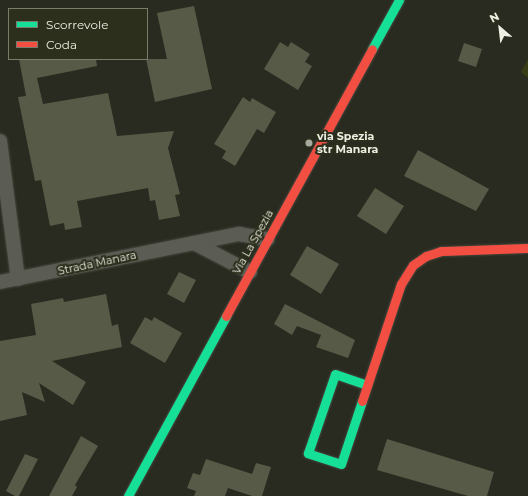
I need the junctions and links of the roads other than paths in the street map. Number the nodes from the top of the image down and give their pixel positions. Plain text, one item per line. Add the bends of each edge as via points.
1 (399, 0) edge
2 (0, 141) edge
3 (268, 238) junction
4 (194, 243) junction
5 (528, 248) edge
6 (250, 272) junction
7 (18, 279) junction
8 (0, 282) edge
9 (367, 385) junction
10 (128, 496) edge

1 - 3 main road, Via La Spezia
2 - 7 street
3 - 4 street, Strada Manara via 239,234
3 - 6 main road, Via La Spezia
4 - 6 street
4 - 7 street, Strada Manara
5 - 9 main road via 441,251 426,256 413,265 401,284
6 - 10 main road, Via La Spezia
7 - 8 street, Strada Manara
9 - 9 main road via 341,464 308,454 335,374

